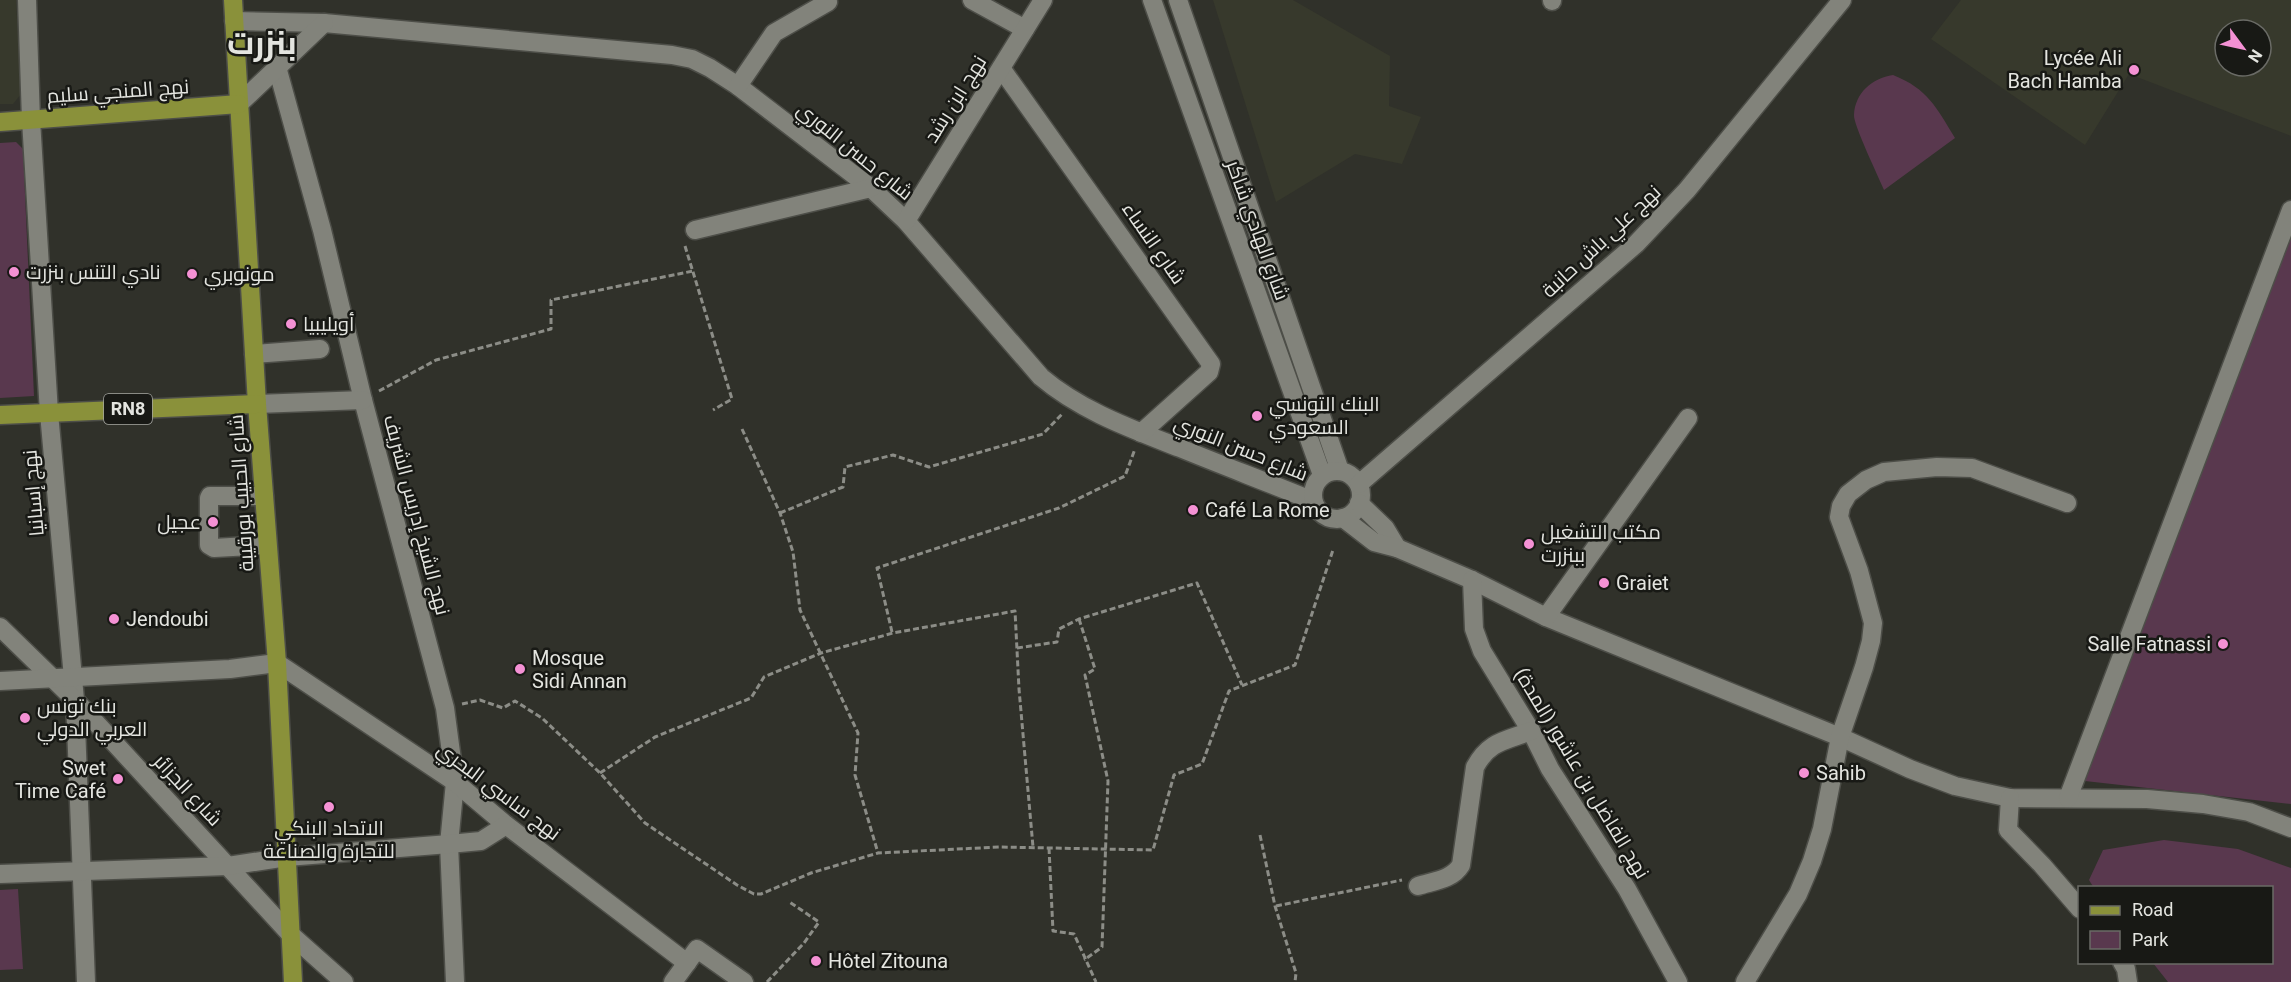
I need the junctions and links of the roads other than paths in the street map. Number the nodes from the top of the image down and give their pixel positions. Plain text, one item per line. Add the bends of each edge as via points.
1 (27, 0) edge
2 (233, 0) edge
3 (972, 0) edge
4 (1043, 0) edge
5 (1152, 0) edge
6 (1178, 0) edge
7 (1842, 0) edge
8 (828, 2) dead end
9 (234, 21) junction
10 (324, 23) junction
11 (1025, 29) junction
12 (277, 68) junction
13 (1001, 68) junction
14 (738, 86) junction
15 (239, 104) junction
16 (31, 120) junction
17 (0, 122) edge
18 (872, 188) junction
19 (2291, 210) edge
20 (906, 221) junction
21 (695, 230) road end
22 (320, 350) dead end
23 (254, 354) junction
24 (363, 400) junction
25 (257, 404) junction
26 (49, 413) junction
27 (0, 415) edge
28 (1688, 418) dead end
29 (1141, 433) junction
30 (1340, 471) junction
31 (1322, 476) junction
32 (1359, 484) junction
33 (264, 496) junction
34 (1313, 501) junction
35 (1359, 503) junction
36 (2067, 503) dead end
37 (1343, 518) junction
38 (267, 545) junction
39 (1397, 548) junction
40 (1472, 580) junction
41 (1546, 617) junction
42 (0, 627) edge
43 (278, 663) junction
44 (73, 676) junction
45 (51, 678) junction
46 (0, 681) edge
47 (75, 700) junction
48 (1531, 731) junction
49 (1840, 736) junction
50 (455, 782) junction
51 (2010, 798) junction
52 (2068, 798) junction
53 (506, 825) junction
54 (2291, 828) edge
55 (449, 844) junction
56 (287, 857) junction
57 (228, 866) junction
58 (83, 870) junction
59 (0, 874) edge
60 (1418, 886) road end
61 (2078, 908) edge
62 (290, 934) junction
63 (692, 956) junction
64 (2123, 964) edge
65 (86, 982) edge
66 (293, 982) edge
67 (344, 982) edge
68 (454, 982) edge
69 (673, 982) edge
70 (744, 982) edge
71 (1678, 982) edge
72 (1745, 982) edge
73 (2128, 982) edge

1 - 16 street, نهج إسبانيا
2 - 9 main road, شارع الحبيب بورقيبة
3 - 11 street
4 - 11 street, نهج ابن رشد
5 - 31 street, شارع الهادي شاكر
6 - 30 street, شارع الهادي شاكر
7 - 32 street, نهج علي باش حانبة via 1687,190 1636,244
8 - 14 street via 774,33
9 - 10 street, شارع حسن النوري
9 - 15 main road, شارع الحبيب بورقيبة
10 - 12 street
10 - 14 street, شارع حسن النوري via 672,55 692,59
11 - 13 street, نهج ابن رشد
12 - 15 street
12 - 24 street, نهج الشيخ إدريس الشريف
13 - 20 street, نهج ابن رشد
13 - 29 street, شارع النساء via 1211,364 1209,372
14 - 18 street, شارع حسن النوري
15 - 16 main road, نهج المنجي سليم
15 - 23 main road, شارع الحبيب بورقيبة
16 - 17 main road, نهج المنجي سليم
16 - 26 street, نهج إسبانيا
18 - 20 street, شارع حسن النوري
18 - 21 street
19 - 52 street
20 - 29 street, شارع حسن النوري via 1041,377 1074,401
22 - 23 street
23 - 25 main road, شارع الحبيب بورقيبة
24 - 25 street
24 - 50 street, نهج الشيخ إدريس الشريف via 445,708
25 - 26 main road, RN8
25 - 33 main road, شارع الحبيب بورقيبة
26 - 27 main road, RN8
26 - 44 street, نهج إسبانيا
28 - 41 street
29 - 34 street, شارع حسن النوري
30 - 31 street
30 - 32 street
31 - 34 street via 1312,492
32 - 35 street
33 - 38 main road, شارع الحبيب بورقيبة
33 - 38 street via 210,496 209,545
34 - 37 street via 1321,514
35 - 37 street
35 - 39 street via 1385,528
36 - 49 street via 1972,468 1937,466 1884,472 1848,494 1839,517 1873,623 1864,668
37 - 39 street via 1374,542
38 - 43 main road, شارع الحبيب بورقيبة
39 - 40 street
40 - 41 street
40 - 48 street, نهج الفاضل بن عاشور (المدة) via 1474,629 1482,651
41 - 49 street
42 - 45 street, شارع الجزائر
43 - 44 street
43 - 50 street, نهج ساسي البحري
43 - 56 main road, شارع الحبيب بورقيبة
44 - 45 street
44 - 47 street, نهج إسبانيا
45 - 46 street
45 - 47 street, شارع الجزائر
47 - 57 street, شارع الجزائر
47 - 58 street, نهج إسبانيا
48 - 60 street via 1488,748 1482,755 1475,767 1461,866 1449,877
48 - 71 street, نهج الفاضل بن عاشور (المدة) via 1550,769 1627,888
49 - 51 street via 1955,786
49 - 72 street via 1812,861 1798,894
50 - 53 street, نهج ساسي البحري
50 - 55 street, نهج الشيخ إدريس الشريف
51 - 52 street
51 - 61 street via 2008,830
52 - 54 street via 2203,804 2249,812
53 - 55 street via 481,841
53 - 63 street, نهج ساسي البحري
55 - 56 street
55 - 68 street, نهج الشيخ إدريس الشريف
56 - 57 street
56 - 62 main road, شارع الحبيب بورقيبة
57 - 58 street
57 - 62 street, شارع الجزائر
58 - 59 street
58 - 65 street, نهج إسبانيا
62 - 66 main road, شارع الحبيب بورقيبة
62 - 67 street, شارع الجزائر
63 - 69 street
63 - 70 street, نهج ساسي البحري
64 - 73 street

